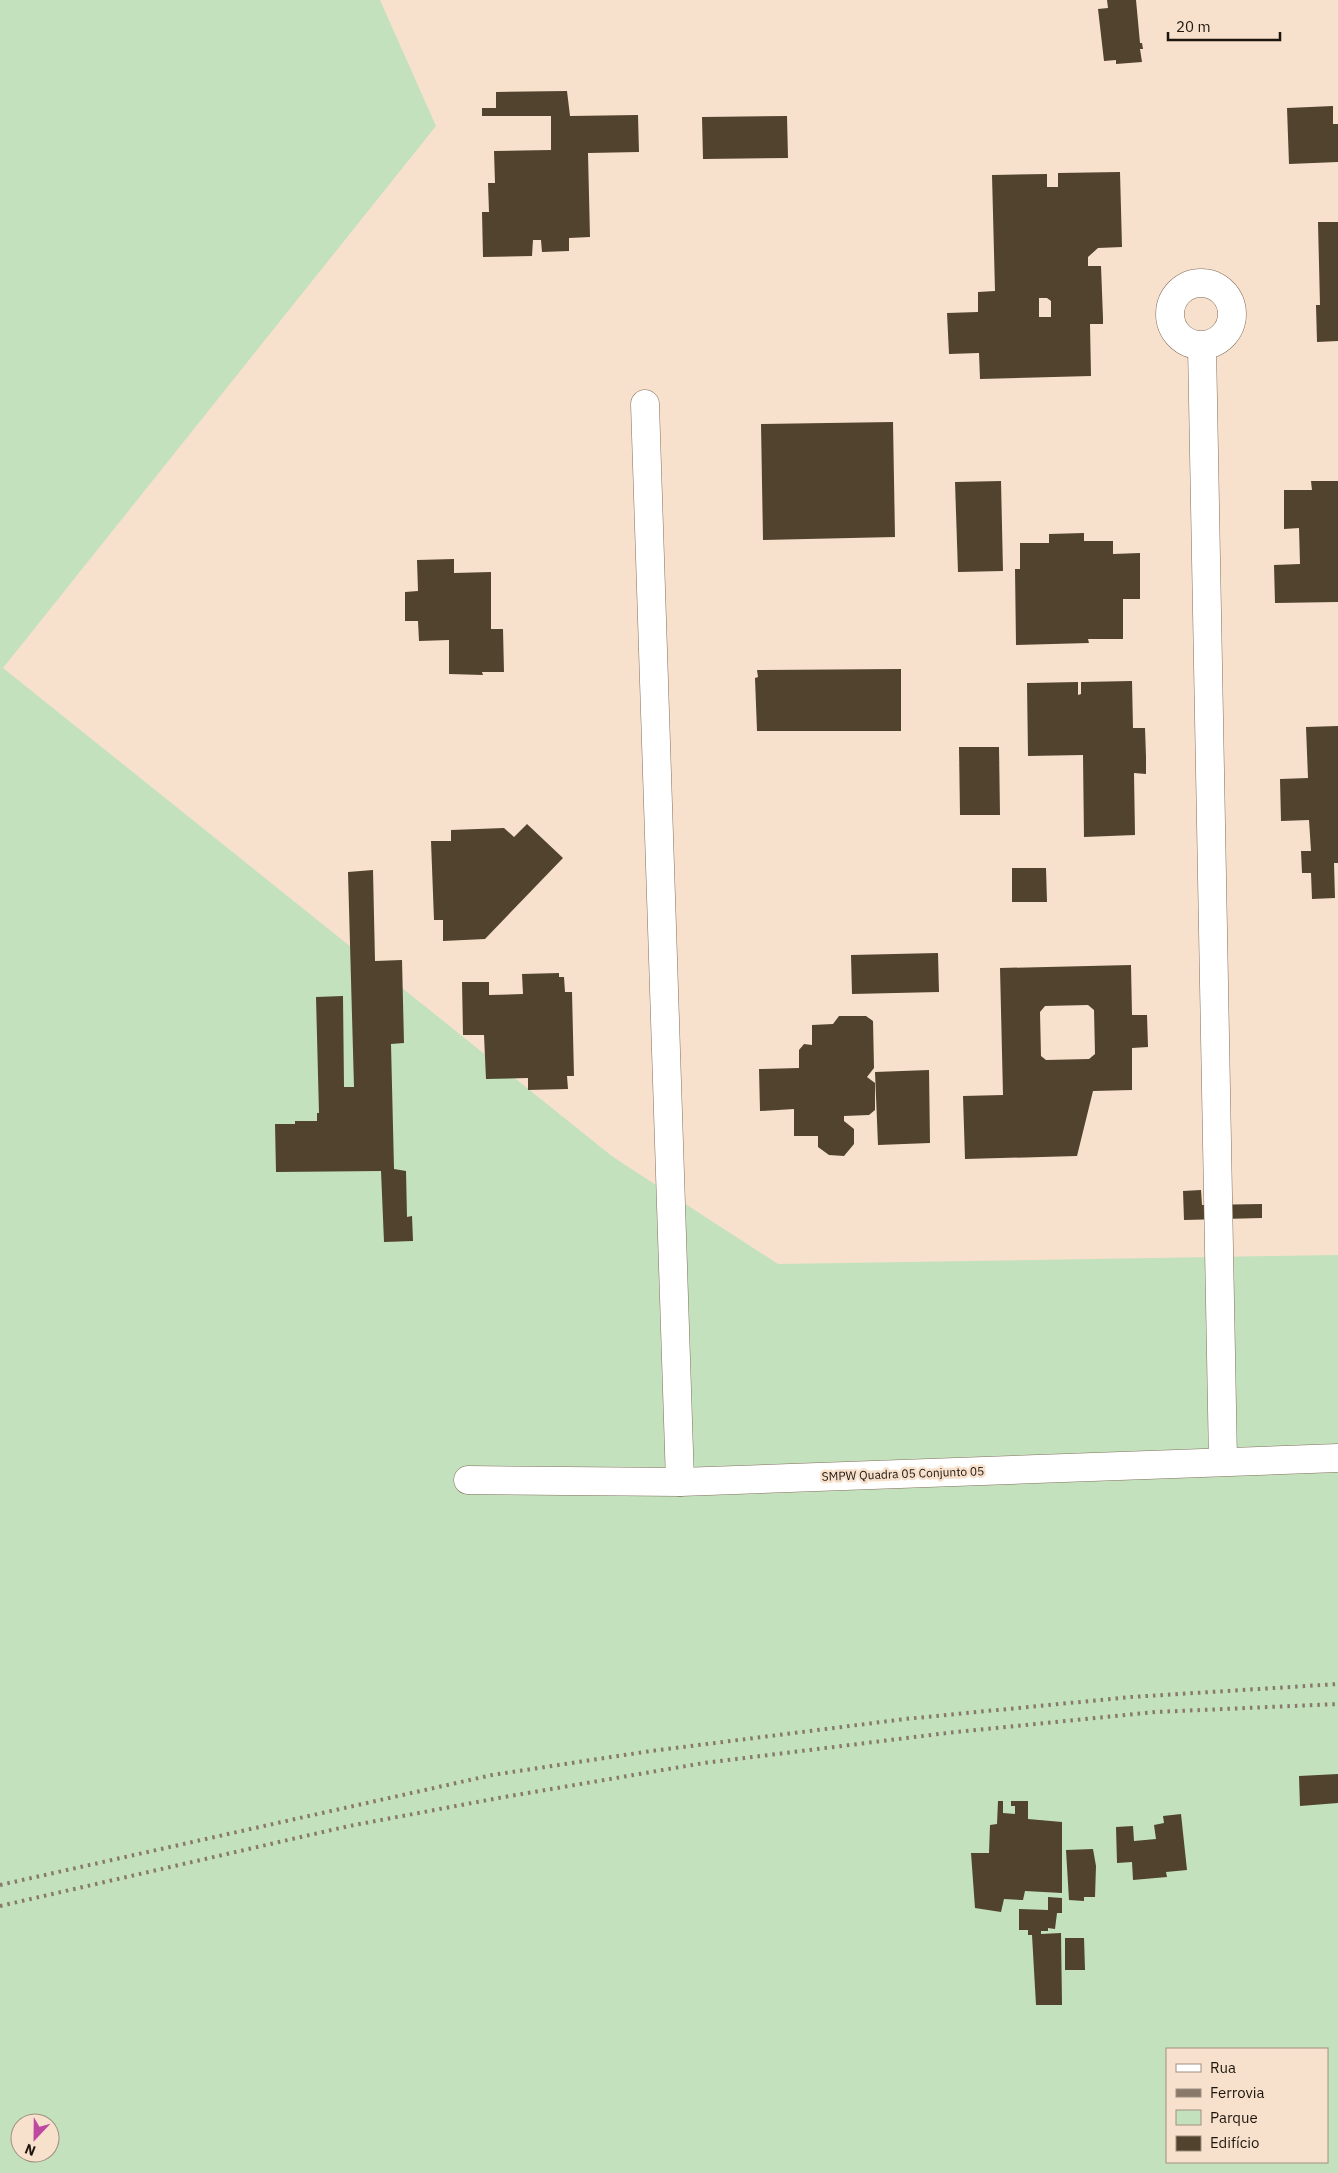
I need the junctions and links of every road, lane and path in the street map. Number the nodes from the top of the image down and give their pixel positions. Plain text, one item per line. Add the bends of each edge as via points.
1 (1202, 346) junction
2 (645, 404) dead end
3 (1338, 1458) edge
4 (1223, 1461) junction
5 (468, 1480) dead end
6 (680, 1482) junction

1 - 1 street via 1190,344 1179,337 1169,315 1171,303 1178,293 1199,274 1222,291 1230,302 1232,313 1224,336
1 - 4 street
2 - 6 street
3 - 4 street, SMPW Quadra 05 Conjunto 05
4 - 6 street, SMPW Quadra 05 Conjunto 05
5 - 6 street, SMPW Quadra 05 Conjunto 05

